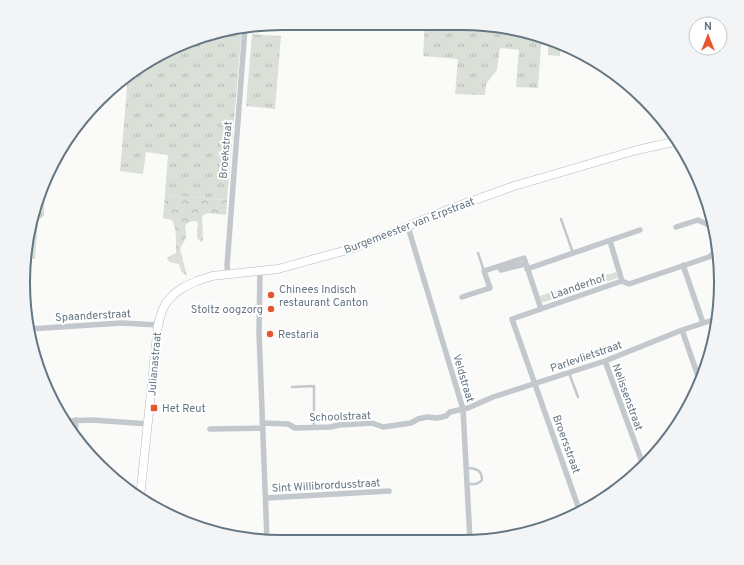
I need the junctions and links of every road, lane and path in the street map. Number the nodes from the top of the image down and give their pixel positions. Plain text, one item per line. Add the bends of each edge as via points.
1 (245, 33) edge
2 (671, 142) edge
3 (561, 219) dead end
4 (707, 224) edge
5 (408, 226) junction
6 (676, 227) dead end
7 (640, 230) dead end
8 (610, 241) junction
9 (478, 253) dead end
10 (573, 254) junction
11 (712, 255) edge
12 (683, 265) junction
13 (526, 267) junction
14 (260, 271) junction
15 (484, 271) junction
16 (228, 274) junction
17 (622, 281) junction
18 (462, 298) dead end
19 (541, 309) junction
20 (711, 321) edge
21 (703, 323) junction
22 (158, 325) junction
23 (34, 329) edge
24 (682, 330) junction
25 (604, 361) junction
26 (569, 373) junction
27 (697, 374) edge
28 (535, 384) junction
29 (292, 387) dead end
30 (578, 397) dead end
31 (463, 409) junction
32 (71, 420) edge
33 (76, 420) junction
34 (149, 424) junction
35 (263, 426) junction
36 (76, 427) edge
37 (314, 427) junction
38 (210, 429) dead end
39 (641, 460) edge
40 (466, 468) junction
41 (467, 484) junction
42 (141, 491) edge
43 (389, 491) dead end
44 (266, 498) junction
45 (578, 506) edge
46 (267, 534) edge
47 (470, 535) edge

1 - 16 street, Broekstraat via 231,201
2 - 5 street, Burgemeester van Erpstraat via 514,186
3 - 10 lane
4 - 6 street, Laanderhof via 698,220
5 - 14 street, Burgemeester van Erpstraat via 354,248
5 - 31 street, Veldstraat
7 - 8 street
8 - 10 street
8 - 17 street, Laanderhof
9 - 15 lane
10 - 13 street
11 - 12 street, Laanderhof
12 - 17 street, Laanderhof via 629,284
12 - 21 street
13 - 15 street via 524,258
13 - 19 street, Laanderhof
14 - 16 street, Burgemeester van Erpstraat
14 - 35 street, Sint Willibrordusstraat via 259,332
15 - 18 street via 490,288
16 - 22 street, Burgemeester van Erpstraat via 197,281 179,291 166,303
17 - 19 street, Laanderhof
19 - 28 street, Laanderhof via 512,319
20 - 21 street, Parlevlietstraat
21 - 24 street, Parlevlietstraat
22 - 23 street, Spaanderstraat via 127,323
22 - 34 street, Julianastraat
24 - 25 street, Parlevlietstraat
24 - 27 street
25 - 26 street, Parlevlietstraat
25 - 39 street, Nelissenstraat
26 - 28 street, Parlevlietstraat
26 - 30 lane
28 - 31 street, Parlevlietstraat
28 - 45 street, Broersstraat
29 - 37 lane via 314,386
31 - 37 street, Schoolstraat via 450,412 446,416 427,417 384,428 372,423 330,428
31 - 40 street, Veldstraat
32 - 33 street
33 - 34 street
33 - 36 street
34 - 42 street, Julianastraat
35 - 37 street, Schoolstraat via 288,424 295,428
35 - 38 street
35 - 44 street, Sint Willibrordusstraat
40 - 41 street, Veldstraat
40 - 41 lane via 479,470 482,476 480,483
41 - 47 street, Veldstraat
43 - 44 street, Sint Willibrordusstraat
44 - 46 street, Sint Willibrordusstraat

